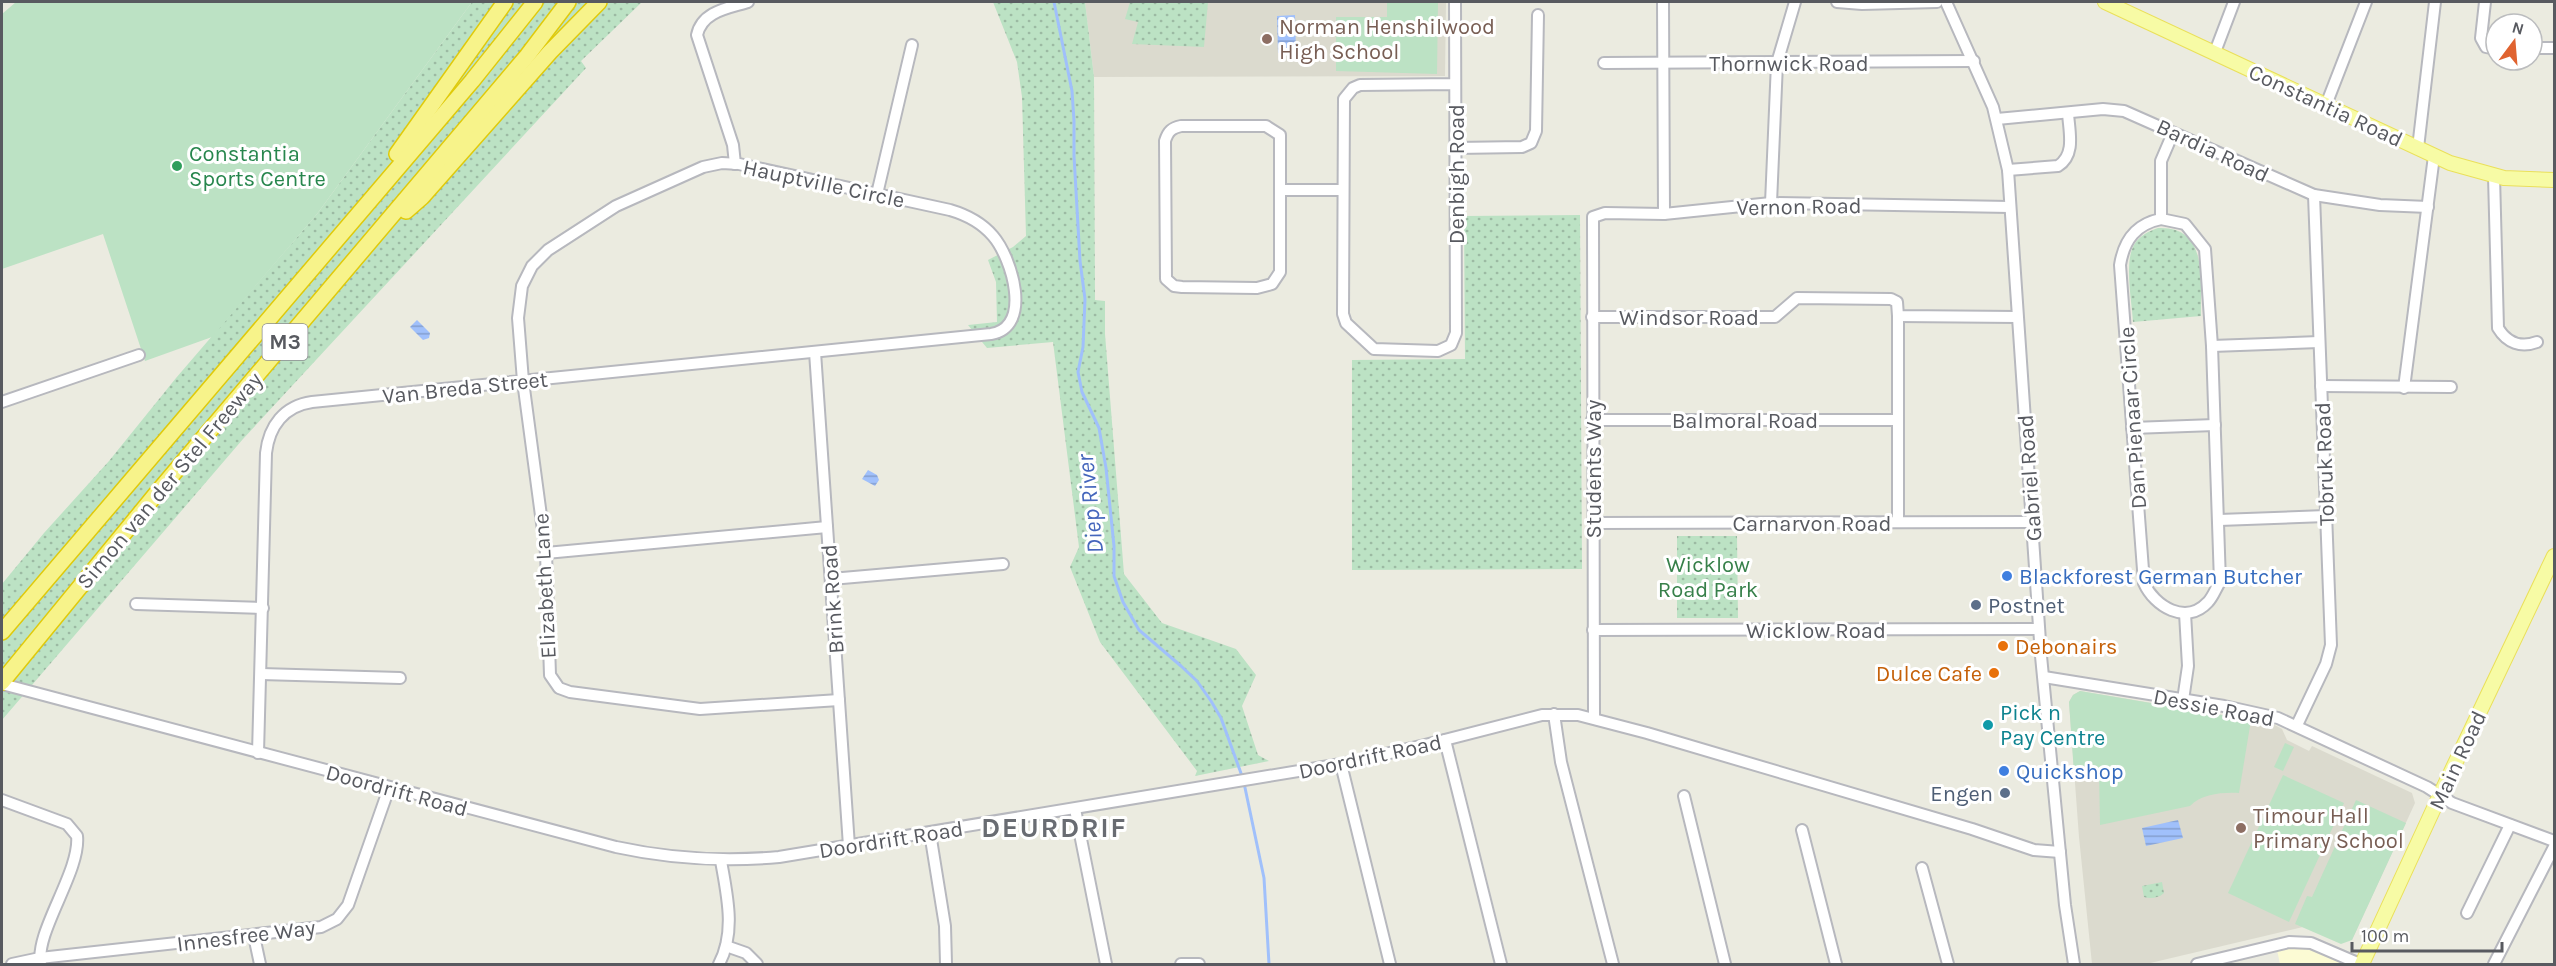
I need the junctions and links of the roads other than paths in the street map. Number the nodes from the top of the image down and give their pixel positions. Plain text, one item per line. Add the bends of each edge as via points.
1 (505, 2) edge
2 (535, 2) edge
3 (568, 2) edge
4 (599, 2) edge
5 (748, 2) edge
6 (1455, 2) edge
7 (1663, 2) edge
8 (1795, 2) edge
9 (1837, 2) edge
10 (1937, 2) edge
11 (1946, 2) edge
12 (2105, 2) edge
13 (2234, 2) edge
14 (2366, 2) edge
15 (2435, 2) edge
16 (2485, 2) edge
17 (2125, 5) edge
18 (1538, 15) dead end
19 (2484, 43) edge
20 (912, 45) dead end
21 (2215, 52) junction
22 (1974, 61) junction
23 (1604, 63) dead end
24 (1664, 63) junction
25 (1777, 63) junction
26 (1455, 84) junction
27 (2326, 105) junction
28 (2068, 113) junction
29 (1997, 119) junction
30 (2173, 133) junction
31 (1456, 148) junction
32 (2418, 148) junction
33 (2434, 156) junction
34 (735, 164) junction
35 (2008, 170) junction
36 (2494, 176) junction
37 (2554, 180) edge
38 (1280, 190) junction
39 (1343, 190) junction
40 (877, 194) junction
41 (2314, 195) junction
42 (1771, 203) junction
43 (2010, 207) junction
44 (2428, 207) junction
45 (1664, 214) junction
46 (2161, 219) junction
47 (388, 220) junction
48 (1592, 221) joint
49 (339, 234) junction
50 (1898, 316) junction
51 (1592, 317) junction
52 (2017, 317) junction
53 (991, 334) joint
54 (2319, 342) junction
55 (2537, 342) dead end
56 (2212, 346) junction
57 (815, 352) junction
58 (139, 355) dead end
59 (523, 381) junction
60 (2321, 386) junction
61 (2451, 387) dead end
62 (2404, 388) junction
63 (2, 402) edge
64 (1592, 420) junction
65 (1898, 420) junction
66 (2215, 425) junction
67 (2132, 428) junction
68 (2326, 516) junction
69 (2219, 519) junction
70 (1593, 522) junction
71 (1898, 522) junction
72 (2032, 522) junction
73 (828, 527) junction
74 (546, 553) junction
75 (1003, 564) dead end
76 (2553, 564) edge
77 (831, 579) junction
78 (136, 604) dead end
79 (262, 608) junction
80 (2185, 613) junction
81 (2039, 629) junction
82 (1593, 630) junction
83 (2, 632) edge
84 (261, 674) junction
85 (2044, 677) junction
86 (400, 678) dead end
87 (2, 683) edge
88 (839, 700) junction
89 (2183, 700) junction
90 (1554, 714) junction
91 (1594, 717) junction
92 (2297, 725) junction
93 (1445, 740) junction
94 (258, 753) junction
95 (1341, 764) junction
96 (389, 788) junction
97 (2440, 795) junction
98 (1684, 796) dead end
99 (2, 800) edge
100 (1075, 809) junction
101 (2510, 825) junction
102 (1802, 830) dead end
103 (930, 833) junction
104 (2554, 841) edge
105 (849, 846) junction
106 (2554, 847) edge
107 (2060, 852) junction
108 (721, 861) junction
109 (1922, 868) dead end
110 (2467, 913) dead end
111 (254, 936) junction
112 (726, 946) junction
113 (40, 961) edge
114 (12, 964) edge
115 (260, 964) edge
116 (719, 964) edge
117 (757, 964) edge
118 (946, 964) edge
119 (1106, 964) edge
120 (1181, 964) edge
121 (1199, 964) edge
122 (1390, 964) edge
123 (1501, 964) edge
124 (1613, 964) edge
125 (1725, 964) edge
126 (1836, 964) edge
127 (1948, 964) edge
128 (2074, 964) edge
129 (2197, 964) edge
130 (2361, 964) edge
131 (2494, 964) edge

1 - 49 highway
2 - 49 highway, Simon van der Stel Freeway / M3
3 - 47 highway, Simon van der Stel Freeway / M3
4 - 47 highway via 422,197
5 - 34 street via 710,15 702,22 698,35 733,145
6 - 26 street, Denbigh Road
7 - 24 street
8 - 25 street
9 - 10 street
11 - 22 street, Gabriel Road
12 - 17 main road, Constantia Road
13 - 21 street
14 - 27 street
15 - 32 street
16 - 19 street via 2481,38
17 - 21 main road, Constantia Road
18 - 31 street via 1533,141 1522,147
20 - 40 street
21 - 27 main road, Constantia Road
22 - 25 street, Thornwick Road
22 - 29 street, Gabriel Road
23 - 24 street, Thornwick Road
24 - 25 street, Thornwick Road
24 - 45 street
25 - 42 street
26 - 31 street, Denbigh Road
26 - 39 street via 1360,85 1347,93 1343,105
27 - 32 main road, Constantia Road
28 - 29 street, Bardia Road
28 - 30 street, Bardia Road via 2124,111
28 - 35 street via 2070,147 2063,163
29 - 35 street, Gabriel Road
30 - 41 street, Bardia Road
30 - 46 street via 2161,161
31 - 39 street, Denbigh Road via 1456,333 1451,345 1438,351 1380,351 1369,346 1346,323
32 - 33 main road, Constantia Road
33 - 36 main road, Constantia Road
33 - 44 street
34 - 40 street, Hauptville Circle
34 - 59 street, Hauptville Circle via 703,167 616,206 540,258 526,276 518,307
35 - 43 street, Gabriel Road
36 - 37 main road, Constantia Road
36 - 55 street via 2498,328 2516,344
38 - 38 street via 1280,272 1272,284 1257,288 1170,284 1164,271 1167,133 1181,126 1272,128 1281,142
38 - 39 street
40 - 53 street, Hauptville Circle via 960,213 994,237 1012,271 1015,308 1008,326
41 - 44 street, Bardia Road via 2380,205
41 - 54 street, Tobruk Road
42 - 43 street, Vernon Road
42 - 45 street, Vernon Road
43 - 52 street, Gabriel Road
44 - 62 street
45 - 48 street, Vernon Road via 1598,214
46 - 56 street via 2185,224 2205,249
46 - 67 street, Dan Pienaar Circle via 2133,233 2122,251 2120,265
47 - 87 highway, Simon van der Stel Freeway / M3
48 - 51 street, Students Way
49 - 83 highway, Simon van der Stel Freeway / M3
50 - 51 street, Windsor Road via 1897,302 1891,299 1797,298 1775,316
50 - 52 street
50 - 65 street
51 - 64 street, Students Way
52 - 72 street, Gabriel Road
53 - 57 street, Van Breda Street
54 - 56 street
54 - 60 street, Tobruk Road
56 - 66 street
57 - 59 street, Van Breda Street
57 - 73 street, Brink Road
58 - 63 street
59 - 74 street, Elizabeth Lane
59 - 79 street, Van Breda Street via 312,402 283,414 271,432 266,453
60 - 62 street
60 - 68 street, Tobruk Road
61 - 62 street
64 - 65 street, Balmoral Road
64 - 70 street, Students Way
65 - 71 street
66 - 67 street
66 - 69 street
67 - 80 street, Dan Pienaar Circle via 2144,583 2158,604
68 - 69 street
68 - 92 street, Tobruk Road via 2330,655
69 - 80 street via 2220,582 2208,603
70 - 71 street, Carnarvon Road
70 - 82 street, Students Way
71 - 72 street, Carnarvon Road
72 - 81 street, Gabriel Road
73 - 74 street
73 - 77 street, Brink Road
74 - 88 street, Elizabeth Lane via 549,670 564,691 700,709
75 - 77 street
76 - 97 main road, Main Road
77 - 88 street, Brink Road
78 - 79 street
79 - 84 street, Van Breda Street
80 - 89 street via 2188,666
81 - 82 street, Wicklow Road
81 - 85 street, Gabriel Road
82 - 91 street, Students Way
84 - 86 street
84 - 94 street, Van Breda Street
85 - 89 street, Dessie Road
85 - 107 street, Gabriel Road
87 - 94 street, Doordrift Road
88 - 105 street, Brink Road
89 - 92 street, Dessie Road via 2261,713
90 - 91 street, Doordrift Road
90 - 93 street, Doordrift Road
90 - 124 street via 1562,762
91 - 107 street, Doordrift Road via 2034,850
92 - 97 street, Dessie Road
93 - 95 street, Doordrift Road
93 - 123 street
94 - 96 street, Doordrift Road
95 - 100 street, Doordrift Road
95 - 122 street
96 - 108 street, Doordrift Road via 625,849
96 - 111 street, Innesfree Way via 343,914 321,927
97 - 101 street, Dessie Road
97 - 130 main road, Main Road
98 - 125 street
99 - 113 street via 67,824 77,836 76,852
100 - 103 street, Doordrift Road
100 - 119 street
101 - 104 street, Dessie Road
101 - 110 street
102 - 126 street
103 - 105 street, Doordrift Road
103 - 118 street via 943,913
105 - 108 street, Doordrift Road
106 - 131 street
107 - 128 street, Gabriel Road
108 - 112 street via 729,916
109 - 127 street
111 - 113 street, Innesfree Way
111 - 115 street
112 - 116 street
112 - 117 street via 746,953
113 - 114 street, Innesfree Way
120 - 121 street
129 - 130 street via 2302,941

